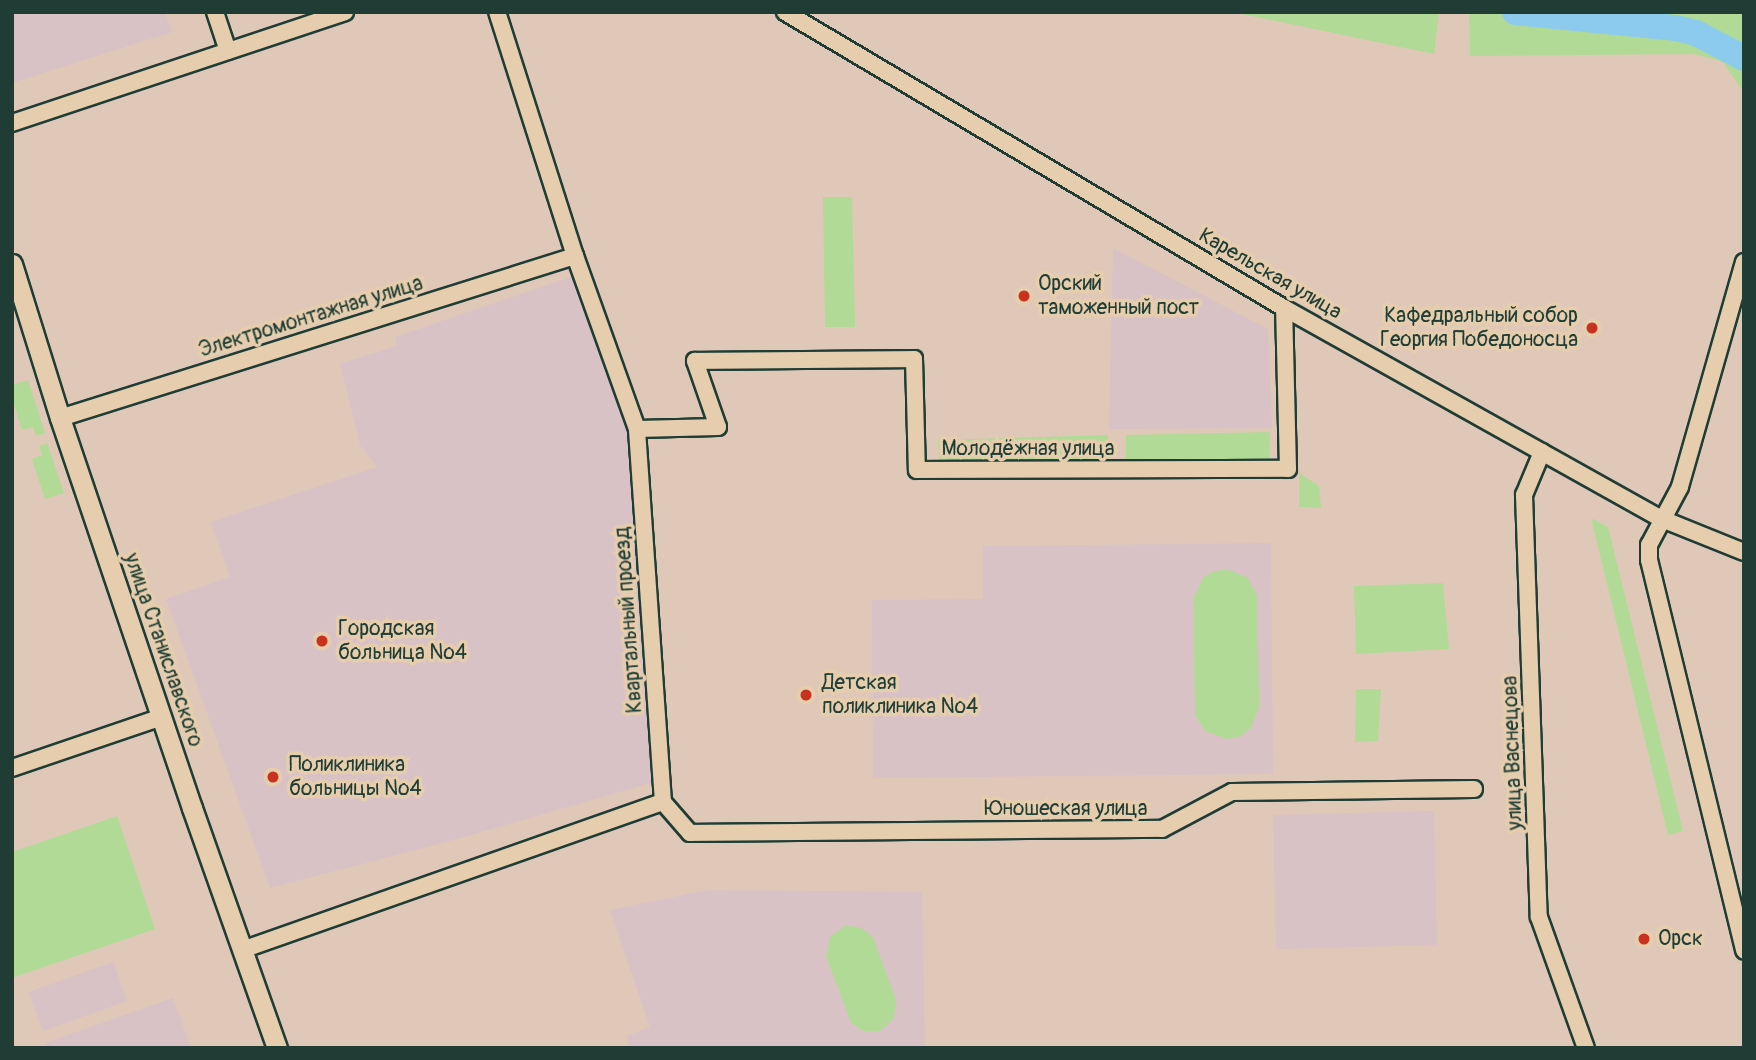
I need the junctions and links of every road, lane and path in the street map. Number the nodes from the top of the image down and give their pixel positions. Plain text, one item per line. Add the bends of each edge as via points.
1 (215, 12) edge
2 (345, 12) edge
3 (497, 12) edge
4 (785, 12) edge
5 (228, 51) junction
6 (12, 123) edge
7 (575, 256) junction
8 (1744, 262) edge
9 (12, 264) edge
10 (1284, 307) junction
11 (60, 418) junction
12 (637, 429) junction
13 (1542, 452) junction
14 (1662, 519) junction
15 (1744, 552) edge
16 (162, 717) junction
17 (12, 768) edge
18 (1474, 789) dead end
19 (663, 802) junction
20 (243, 950) junction
21 (1744, 951) edge
22 (277, 1048) edge
23 (1586, 1048) edge

1 - 5 street
2 - 5 street
3 - 7 street, Квартальный проезд
4 - 10 street, Карельская улица
5 - 6 street
7 - 11 street, Электромонтажная улица
7 - 12 street, Квартальный проезд
8 - 14 street via 1680,487
9 - 11 main road, улица Станиславского
10 - 12 street, Молодёжная улица via 1288,470 917,470 914,359 695,361 718,426
10 - 13 street, Карельская улица
11 - 16 main road, улица Станиславского
12 - 19 street, Квартальный проезд
13 - 14 street, Карельская улица
13 - 23 street, улица Васнецова via 1524,495 1539,916
14 - 15 street, Карельская улица
14 - 21 street via 1649,545 1648,560
16 - 17 street
16 - 20 main road, улица Станиславского
18 - 19 street, Юношеская улица via 1232,792 1162,829 690,833
19 - 20 street
20 - 22 main road, улица Станиславского

